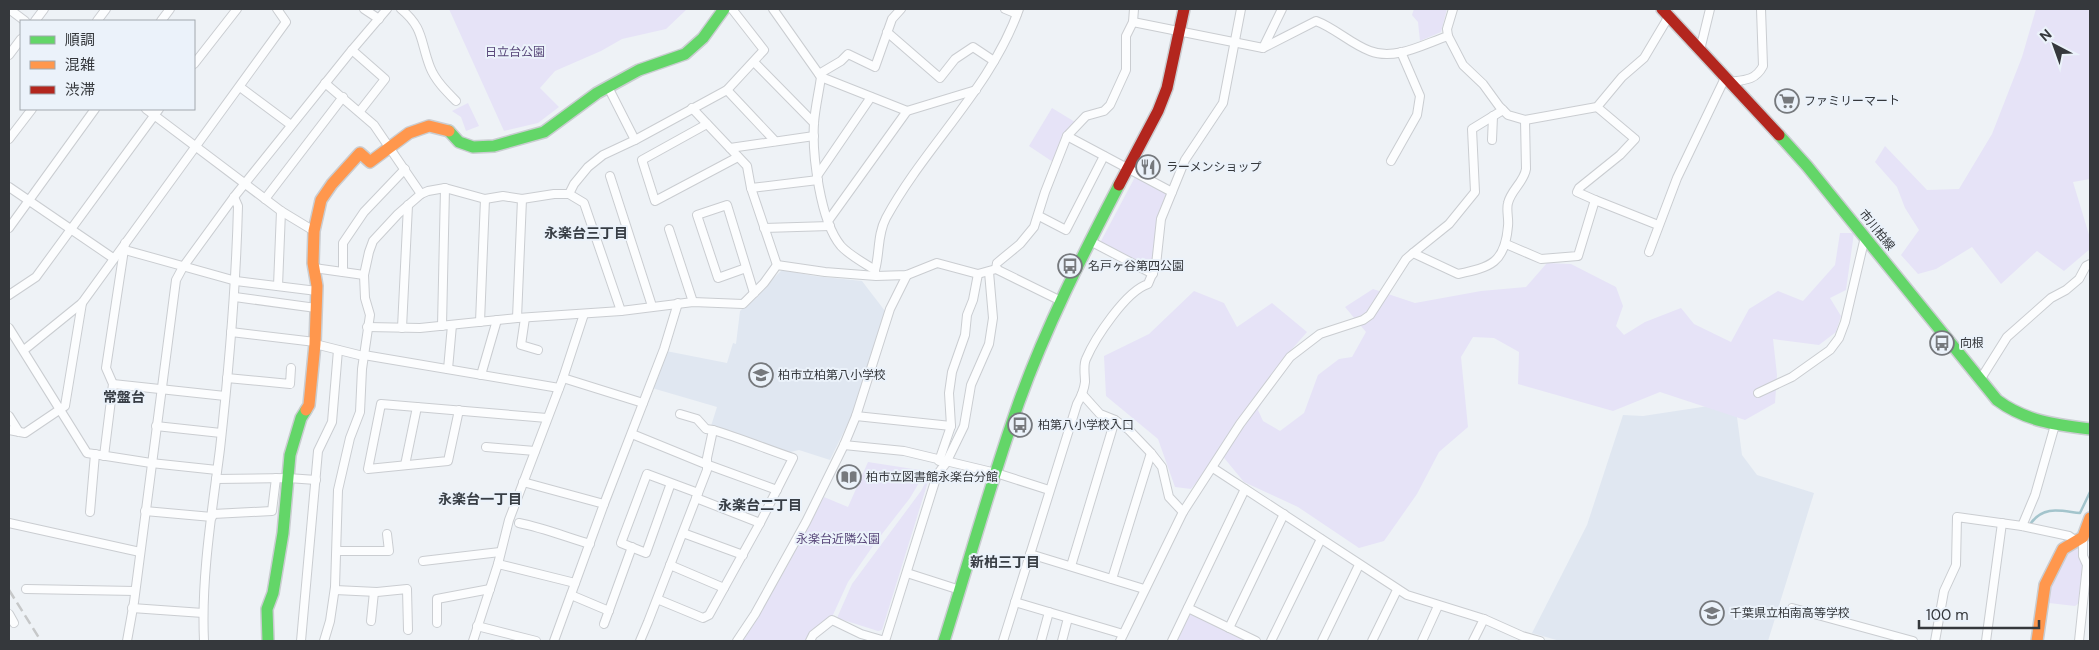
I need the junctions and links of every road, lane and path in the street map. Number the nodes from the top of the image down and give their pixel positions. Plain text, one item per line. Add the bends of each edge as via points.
1 (9, 9) edge
2 (44, 9) edge
3 (106, 9) edge
4 (170, 9) edge
5 (237, 9) edge
6 (278, 9) edge
7 (364, 9) edge
8 (387, 9) edge
9 (401, 9) edge
10 (724, 9) edge
11 (732, 9) edge
12 (773, 9) edge
13 (901, 9) edge
14 (1005, 9) edge
15 (1134, 9) edge
16 (1184, 9) edge
17 (1241, 9) edge
18 (1282, 9) edge
19 (1453, 9) edge
20 (1710, 9) edge
21 (1761, 9) edge
22 (1018, 11) edge
23 (1666, 12) edge
24 (379, 19) junction
25 (24, 20) edge
26 (36, 20) edge
27 (98, 20) edge
28 (162, 20) edge
29 (1133, 22) junction
30 (887, 32) junction
31 (1179, 32) junction
32 (1448, 36) junction
33 (20, 40) edge
34 (1234, 43) junction
35 (1263, 48) junction
36 (352, 50) junction
37 (1700, 50) junction
38 (1401, 52) junction
39 (9, 55) edge
40 (994, 61) junction
41 (754, 62) junction
42 (195, 63) edge
43 (820, 75) junction
44 (1727, 80) junction
45 (325, 83) junction
46 (240, 87) junction
47 (608, 87) junction
48 (727, 90) junction
49 (976, 90) junction
50 (343, 97) junction
51 (871, 97) junction
52 (456, 101) dead end
53 (1597, 107) junction
54 (692, 108) junction
55 (31, 110) edge
56 (94, 110) edge
57 (1503, 110) junction
58 (360, 111) junction
59 (907, 111) junction
60 (157, 112) edge
61 (1493, 116) junction
62 (1525, 120) junction
63 (814, 123) junction
64 (707, 124) junction
65 (291, 125) junction
66 (814, 136) junction
67 (1067, 136) junction
68 (9, 139) edge
69 (635, 140) junction
70 (1492, 140) dead end
71 (775, 141) junction
72 (196, 146) junction
73 (390, 146) junction
74 (730, 148) junction
75 (1104, 156) junction
76 (738, 157) junction
77 (1391, 161) dead end
78 (405, 169) junction
79 (1128, 169) junction
80 (610, 176) dead end
81 (817, 178) junction
82 (245, 184) junction
83 (9, 187) edge
84 (445, 188) junction
85 (752, 188) junction
86 (1172, 192) junction
87 (421, 194) junction
88 (569, 194) junction
89 (234, 198) junction
90 (265, 199) junction
91 (485, 199) junction
92 (522, 199) junction
93 (1595, 200) junction
94 (29, 201) junction
95 (408, 205) junction
96 (281, 210) junction
97 (1039, 216) junction
98 (829, 223) junction
99 (1658, 225) junction
100 (9, 228) edge
101 (764, 228) junction
102 (71, 229) junction
103 (669, 229) dead end
104 (314, 231) junction
105 (1865, 238) junction
106 (125, 241) junction
107 (1090, 241) junction
108 (1506, 244) junction
109 (124, 250) junction
110 (1649, 252) dead end
111 (1413, 253) junction
112 (113, 258) junction
113 (2090, 264) edge
114 (776, 265) junction
115 (183, 267) junction
116 (314, 268) junction
117 (746, 268) junction
118 (992, 270) junction
119 (342, 272) junction
120 (875, 273) junction
121 (364, 274) junction
122 (978, 274) junction
123 (1153, 274) junction
124 (907, 275) junction
125 (236, 281) junction
126 (278, 286) junction
127 (317, 291) junction
128 (754, 293) junction
129 (9, 295) edge
130 (234, 297) junction
131 (1060, 300) junction
132 (693, 302) junction
133 (82, 303) junction
134 (678, 303) junction
135 (652, 306) junction
136 (316, 308) junction
137 (622, 311) junction
138 (584, 314) junction
139 (521, 318) junction
140 (497, 320) junction
141 (480, 322) junction
142 (452, 325) junction
143 (442, 326) junction
144 (367, 327) junction
145 (9, 328) edge
146 (402, 328) junction
147 (231, 332) junction
148 (315, 343) junction
149 (24, 350) junction
150 (338, 350) junction
151 (538, 350) dead end
152 (363, 355) junction
153 (291, 368) dead end
154 (448, 369) junction
155 (481, 375) junction
156 (227, 378) junction
157 (563, 378) junction
158 (1980, 380) junction
159 (113, 384) junction
160 (559, 388) junction
161 (161, 389) junction
162 (1758, 393) dead end
163 (1082, 394) junction
164 (225, 396) junction
165 (643, 403) junction
166 (417, 407) junction
167 (60, 409) junction
168 (459, 410) junction
169 (680, 414) dead end
170 (9, 416) edge
171 (856, 416) junction
172 (547, 418) junction
173 (1116, 420) junction
174 (2055, 425) junction
175 (156, 426) junction
176 (951, 426) junction
177 (2090, 429) edge
178 (9, 430) edge
179 (713, 430) junction
180 (19, 432) junction
181 (222, 433) junction
182 (632, 434) junction
183 (844, 445) junction
184 (486, 447) dead end
185 (535, 451) junction
186 (1151, 453) junction
187 (95, 454) junction
188 (104, 456) junction
189 (943, 462) junction
190 (151, 463) junction
191 (707, 464) junction
192 (405, 465) junction
193 (1213, 468) junction
194 (217, 470) junction
195 (996, 474) junction
196 (276, 478) junction
197 (288, 478) junction
198 (216, 480) junction
199 (316, 480) junction
200 (523, 482) junction
201 (671, 483) junction
202 (1246, 489) junction
203 (777, 490) junction
204 (1049, 490) junction
205 (697, 496) junction
206 (604, 504) junction
207 (145, 511) junction
208 (90, 512) dead end
209 (1183, 512) junction
210 (1284, 514) junction
211 (212, 516) junction
212 (2090, 518) edge
213 (9, 523) edge
214 (519, 523) dead end
215 (760, 523) junction
216 (2002, 523) junction
217 (2022, 526) junction
218 (683, 533) junction
219 (387, 534) dead end
220 (2079, 538) junction
221 (1321, 539) junction
222 (590, 544) junction
223 (632, 547) junction
224 (338, 551) junction
225 (140, 552) junction
226 (500, 552) junction
227 (1030, 554) junction
228 (743, 555) junction
229 (422, 561) dead end
230 (498, 564) junction
231 (670, 565) junction
232 (1359, 565) junction
233 (1070, 566) junction
234 (907, 573) junction
235 (2088, 576) edge
236 (1112, 579) junction
237 (575, 583) junction
238 (26, 588) dead end
239 (724, 588) junction
240 (490, 589) junction
241 (1144, 589) junction
242 (335, 590) junction
243 (960, 590) junction
244 (1397, 590) junction
245 (135, 591) junction
246 (374, 592) junction
247 (571, 595) junction
248 (657, 599) junction
249 (1015, 602) junction
250 (1438, 606) junction
251 (132, 608) junction
252 (1188, 608) junction
253 (1792, 608) dead end
254 (609, 611) junction
255 (1049, 612) junction
256 (203, 613) junction
257 (9, 614) edge
258 (1068, 618) junction
259 (1484, 619) junction
260 (371, 621) dead end
261 (14, 623) dead end
262 (437, 623) dead end
263 (604, 624) dead end
264 (477, 626) junction
265 (1229, 628) junction
266 (408, 630) dead end
267 (860, 638) edge
268 (1121, 638) edge
269 (1521, 639) edge
270 (127, 641) edge
271 (204, 641) edge
272 (268, 641) edge
273 (301, 641) edge
274 (324, 641) edge
275 (473, 641) edge
276 (536, 641) edge
277 (554, 641) edge
278 (640, 641) edge
279 (737, 641) edge
280 (810, 641) edge
281 (944, 641) edge
282 (1003, 641) edge
283 (1040, 641) edge
284 (1062, 641) edge
285 (1172, 641) edge
286 (1256, 641) edge
287 (1271, 641) edge
288 (1322, 641) edge
289 (1372, 641) edge
290 (1422, 641) edge
291 (1474, 641) edge
292 (1540, 641) edge
293 (1913, 641) edge
294 (1935, 641) edge
295 (1986, 641) edge
296 (2037, 641) edge
297 (2079, 641) edge

1 - 25 street
2 - 26 street
3 - 27 street
4 - 28 street
5 - 42 street
6 - 46 street via 286,22
7 - 24 street
8 - 24 street
9 - 52 street via 416,23 430,67
10 - 47 street via 704,38 685,54 639,70
11 - 41 street via 764,50
12 - 43 street
13 - 30 street
14 - 22 street
15 - 29 street
16 - 31 street
17 - 34 street
18 - 35 street
19 - 32 street
20 - 37 street
21 - 44 street via 1763,66 1754,78
22 - 40 street
23 - 37 street, 市川柏線
23 - 53 street via 1644,58
24 - 36 street
29 - 31 street
29 - 67 street via 1126,36 1126,70 1110,105 1104,111 1086,116
30 - 40 street via 940,78 956,59 973,47
30 - 43 street via 875,67 848,54
31 - 34 street
31 - 79 street via 1167,88
32 - 38 street
32 - 57 street via 1463,65
33 - 39 street
34 - 35 street
34 - 86 street via 1223,103 1185,160
35 - 38 street via 1316,21 1370,52 1390,56
36 - 45 street
36 - 58 street via 385,79
37 - 44 street, 市川柏線
38 - 77 street via 1420,96 1416,115
40 - 49 street
41 - 48 street
41 - 63 street
43 - 51 street
43 - 63 street
44 - 99 street via 1680,172
44 - 105 street, 市川柏線 via 1807,166
45 - 50 street
45 - 65 street
46 - 65 street
46 - 72 street
47 - 69 street
47 - 73 street via 544,132 508,143 472,147 459,142 449,131 429,126 409,133
48 - 54 street
48 - 71 street
49 - 59 street
49 - 120 street via 936,141 886,219 879,235
50 - 58 street
50 - 90 street
51 - 59 street
51 - 81 street
53 - 62 street
53 - 93 street via 1635,139 1579,188 1577,192
54 - 64 street
54 - 69 street
55 - 68 street
56 - 94 street
57 - 61 street
57 - 62 street
58 - 73 street
59 - 98 street
60 - 72 street
60 - 102 street
61 - 70 street
61 - 111 street via 1472,130 1475,192 1449,224
62 - 108 street via 1525,176 1507,204
63 - 66 street
64 - 74 street
64 - 76 street via 642,160 655,201
65 - 82 street
66 - 71 street
66 - 81 street
67 - 75 street
67 - 97 street
69 - 88 street via 603,155 588,167
71 - 74 street
72 - 82 street
72 - 106 street
73 - 78 street
73 - 104 street via 370,162 360,153 332,184 321,200
74 - 76 street
75 - 79 street
75 - 97 street via 1066,230
76 - 85 street via 747,166
78 - 87 street
78 - 119 street via 364,212 342,243
79 - 86 street
79 - 107 street
80 - 135 street
81 - 85 street
81 - 98 street
82 - 89 street
82 - 90 street
83 - 94 street
84 - 87 street
84 - 91 street
84 - 143 street
85 - 101 street
86 - 123 street via 1162,219
87 - 95 street
88 - 92 street
88 - 137 street via 584,204
89 - 115 street
89 - 125 street via 238,206
90 - 96 street
91 - 92 street via 503,196
91 - 141 street
92 - 139 street
93 - 99 street
93 - 108 street via 1578,256 1541,259
94 - 100 street
94 - 102 street
95 - 121 street via 373,241
95 - 146 street
96 - 104 street
96 - 126 street
97 - 118 street via 1020,244
98 - 101 street
98 - 120 street via 841,247
99 - 110 street
101 - 114 street
102 - 112 street
102 - 129 street via 36,277
103 - 132 street
104 - 116 street
105 - 158 street, 市川柏線
105 - 162 street via 1839,338 1830,350 1792,377
106 - 109 street
106 - 112 street
107 - 123 street
107 - 131 street
108 - 111 street via 1500,258 1486,267 1458,274
109 - 115 street
109 - 159 street via 106,368
111 - 193 street via 1370,315 1320,334 1290,357 1240,424
112 - 133 street
113 - 158 street via 2079,279 2051,298 2007,337
114 - 120 street via 825,272
114 - 128 street
115 - 125 street
115 - 161 street via 176,280
116 - 119 street
116 - 127 street
117 - 117 street via 727,205 697,215 718,278
117 - 128 street
118 - 122 street
118 - 131 street
118 - 189 street via 993,318 988,344 971,385 964,426
119 - 121 street
120 - 124 street
121 - 144 street via 370,315
122 - 124 street via 937,263
122 - 176 street via 965,335 952,372 949,393
123 - 163 street via 1148,284 1133,292 1114,314 1085,360
124 - 171 street via 890,309
125 - 126 street
125 - 130 street
126 - 127 street
127 - 136 street
128 - 132 street via 743,304
130 - 136 street
130 - 147 street
131 - 195 street via 1019,402
132 - 134 street
133 - 149 street
133 - 167 street via 65,406
134 - 135 street
134 - 165 street
135 - 137 street
136 - 148 street
137 - 138 street
138 - 139 street
138 - 157 street
139 - 140 street
139 - 151 street via 521,345
140 - 141 street
140 - 155 street
141 - 142 street
142 - 143 street
142 - 154 street
143 - 146 street
144 - 146 street
144 - 152 street
145 - 149 street
147 - 148 street
147 - 156 street
148 - 150 street
148 - 197 street via 309,405 294,440
149 - 167 street
150 - 152 street
150 - 199 street via 332,422 318,451
152 - 154 street
152 - 224 street via 360,412 350,438 338,490
153 - 156 street via 290,384
154 - 155 street
155 - 160 street
156 - 164 street
157 - 160 street
157 - 165 street
158 - 174 street, 市川柏線 via 2002,404 2018,415
159 - 161 street
159 - 188 street
160 - 172 street
161 - 164 street
161 - 175 street
163 - 173 street via 1100,414
163 - 204 street
164 - 181 street
165 - 182 street
166 - 168 street
166 - 192 street
166 - 192 street via 381,404 368,469
167 - 180 street via 24,433
167 - 187 street via 88,453
168 - 172 street
168 - 192 street via 448,461
169 - 179 street via 696,418 706,429
170 - 180 street
171 - 176 street
171 - 183 street
172 - 185 street
173 - 186 street
173 - 233 street
174 - 177 street, 市川柏線
174 - 217 street via 2035,495
175 - 181 street
175 - 190 street
176 - 189 street
178 - 180 street
179 - 191 street
179 - 203 street via 793,458
181 - 194 street
182 - 191 street
182 - 206 street
183 - 189 street via 904,452
183 - 279 street via 806,522
184 - 185 street
185 - 200 street
186 - 209 street via 1162,467 1169,497
186 - 236 street
187 - 188 street
187 - 208 street
188 - 190 street
189 - 195 street
189 - 234 street
190 - 194 street
190 - 207 street
191 - 203 street
191 - 205 street
193 - 202 street
193 - 209 street
194 - 198 street
195 - 204 street
195 - 243 street
196 - 197 street
196 - 198 street
196 - 211 street via 272,511
197 - 199 street
197 - 272 street via 283,534 267,609
198 - 211 street
199 - 273 street
200 - 206 street
200 - 226 street
201 - 205 street
201 - 223 street via 646,553
201 - 223 street via 647,474 621,543
202 - 210 street
202 - 252 street
203 - 215 street
204 - 227 street
205 - 215 street
205 - 218 street
206 - 222 street
207 - 211 street
207 - 225 street
209 - 241 street
210 - 221 street
210 - 265 street
211 - 256 street
212 - 220 street
213 - 225 street
214 - 222 street
215 - 228 street
216 - 217 street
216 - 294 street via 1957,518 1956,564 1944,591
216 - 295 street
217 - 220 street
218 - 228 street
218 - 231 street
219 - 224 street via 389,551
220 - 235 street
220 - 296 street via 2063,549 2045,584
221 - 232 street
221 - 287 street
222 - 237 street
223 - 254 street
224 - 242 street
225 - 245 street
226 - 229 street
226 - 230 street
227 - 233 street
227 - 249 street
228 - 239 street
230 - 237 street
230 - 240 street
231 - 239 street
231 - 248 street
232 - 244 street
232 - 288 street
233 - 236 street
234 - 243 street
234 - 267 street via 885,641
235 - 297 street
236 - 241 street
237 - 247 street
238 - 245 street
239 - 248 street via 709,616 704,618
240 - 262 street via 437,599
240 - 264 street
241 - 268 street
242 - 246 street
242 - 274 street
243 - 281 street
244 - 250 street
244 - 289 street
245 - 251 street
246 - 260 street
246 - 266 street via 407,589
247 - 254 street
247 - 277 street
248 - 278 street
249 - 255 street
249 - 282 street
250 - 259 street
250 - 290 street
251 - 256 street
251 - 270 street
252 - 265 street
252 - 285 street
253 - 293 street
254 - 263 street
255 - 258 street
255 - 283 street
256 - 271 street
257 - 261 street
258 - 268 street
258 - 284 street
259 - 269 street
259 - 291 street
264 - 275 street
264 - 276 street
265 - 286 street
267 - 280 street via 832,620
269 - 292 street

